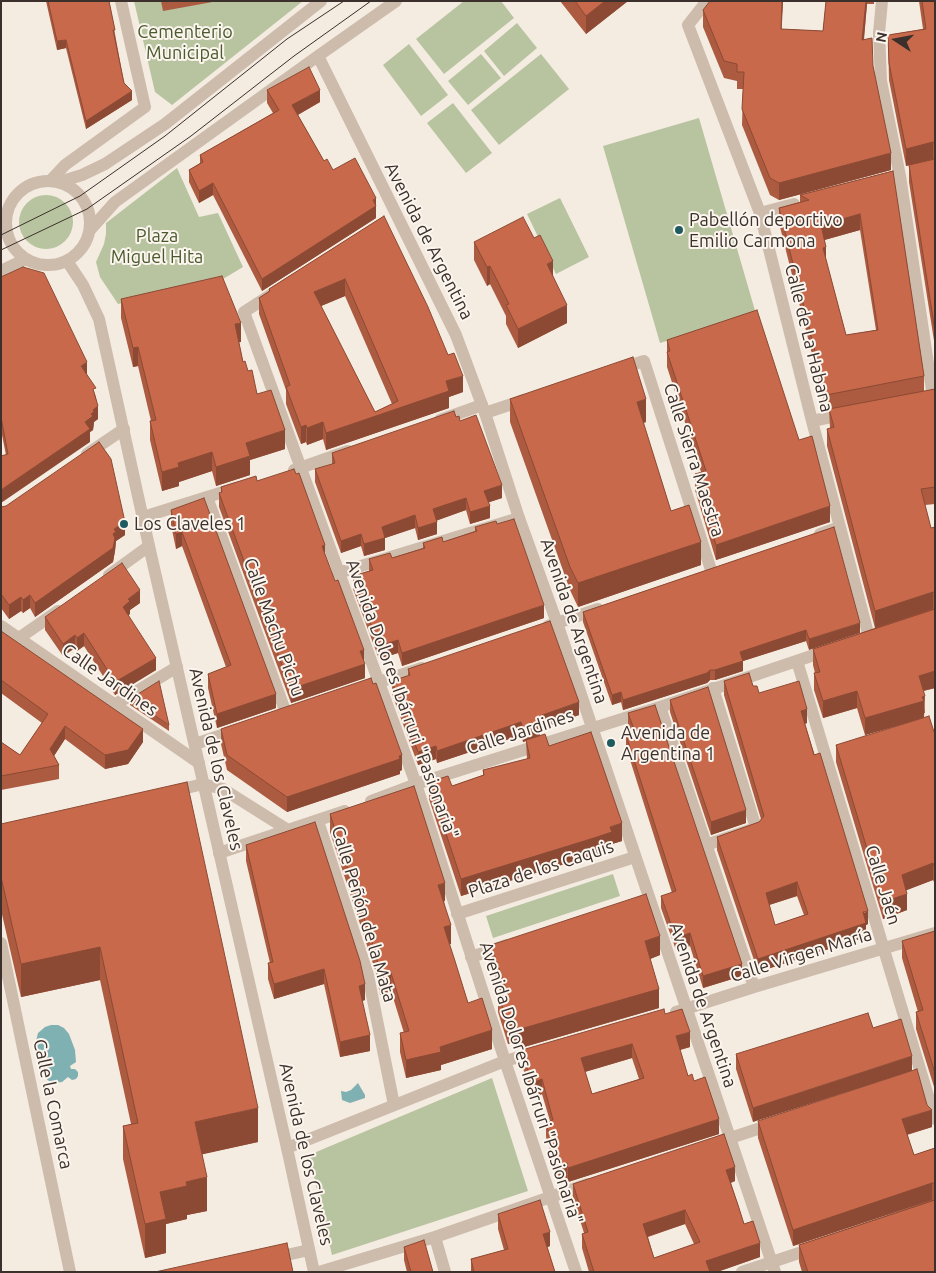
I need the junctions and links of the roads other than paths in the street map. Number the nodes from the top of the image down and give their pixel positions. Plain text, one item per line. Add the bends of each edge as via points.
1 (121, 1) edge
2 (321, 1) edge
3 (396, 1) edge
4 (707, 1) edge
5 (882, 1) edge
6 (318, 56) junction
7 (55, 182) junction
8 (807, 201) edge
9 (6, 209) edge
10 (760, 213) junction
11 (90, 230) junction
12 (26, 259) junction
13 (67, 261) junction
14 (1, 271) edge
15 (284, 286) edge
16 (606, 374) edge
17 (931, 397) edge
18 (532, 398) edge
19 (484, 409) junction
20 (858, 412) edge
21 (812, 421) junction
22 (428, 424) edge
23 (124, 429) junction
24 (364, 446) edge
25 (75, 462) edge
26 (300, 468) junction
27 (282, 474) edge
28 (244, 485) edge
29 (207, 497) junction
30 (143, 516) junction
31 (519, 518) junction
32 (840, 527) junction
33 (812, 536) edge
34 (149, 546) junction
35 (711, 570) edge
36 (338, 573) junction
37 (100, 581) edge
38 (68, 604) edge
39 (611, 605) edge
40 (557, 623) junction
41 (1, 626) edge
42 (538, 630) edge
43 (869, 637) edge
44 (19, 638) junction
45 (842, 646) edge
46 (797, 661) junction
47 (434, 664) edge
48 (177, 667) junction
49 (378, 682) junction
50 (360, 688) edge
51 (713, 688) junction
52 (116, 704) junction
53 (660, 707) junction
54 (286, 713) edge
55 (250, 726) edge
56 (592, 728) junction
57 (195, 744) junction
58 (199, 763) junction
59 (203, 784) junction
60 (416, 784) junction
61 (165, 793) edge
62 (318, 821) junction
63 (288, 830) junction
64 (706, 845) junction
65 (219, 852) junction
66 (635, 857) junction
67 (458, 914) junction
68 (935, 933) edge
69 (515, 942) edge
70 (1, 943) edge
71 (884, 948) junction
72 (471, 957) junction
73 (754, 987) junction
74 (686, 1009) junction
75 (667, 1014) edge
76 (553, 1047) edge
77 (505, 1061) junction
78 (394, 1105) junction
79 (935, 1119) edge
80 (785, 1120) edge
81 (730, 1138) junction
82 (711, 1144) edge
83 (287, 1148) junction
84 (597, 1181) edge
85 (550, 1197) junction
86 (435, 1237) junction
87 (826, 1244) edge
88 (309, 1250) junction
89 (263, 1260) edge
90 (773, 1267) edge
91 (70, 1272) edge
92 (314, 1272) edge
93 (319, 1272) edge
94 (445, 1272) edge
95 (576, 1272) edge
96 (742, 1272) edge

1 - 7 street via 145,106 65,165
2 - 7 street via 165,124 105,164 82,176
3 - 6 street
4 - 10 street, Calle de La Habana via 688,25
5 - 17 street via 879,33 881,81 900,176
6 - 11 street via 115,202
6 - 19 street, Avenida de Argentina via 392,217 456,335
7 - 9 street via 36,183 19,193
7 - 11 street via 73,189 80,196 89,214
8 - 10 street
9 - 12 street via 7,232 16,250
10 - 21 street, Calle de La Habana
11 - 13 street via 86,242
12 - 13 street via 55,265
12 - 14 street
13 - 23 street, Avenida de los Claveles via 99,319
15 - 26 street, Avenida Dolores Ibárruri "Pasionaria" via 244,312
16 - 35 street, Calle Sierra Maestra via 644,361
18 - 19 street
19 - 22 street
19 - 31 street, Avenida de Argentina
20 - 21 street
21 - 32 street, Calle de La Habana
23 - 25 street
23 - 30 street, Avenida de los Claveles
24 - 26 street
26 - 27 street
26 - 36 street, Avenida Dolores Ibárruri "Pasionaria"
28 - 29 street
29 - 30 street
29 - 54 street, Calle Machu Pichu
30 - 34 street, Avenida de los Claveles
31 - 36 street
31 - 40 street, Avenida de Argentina
32 - 33 street
32 - 43 street, Calle de La Habana
34 - 37 street
34 - 48 street, Avenida de los Claveles
36 - 49 street, Avenida Dolores Ibárruri "Pasionaria"
38 - 44 street
39 - 40 street
40 - 42 street
40 - 56 street, Avenida de Argentina
41 - 44 street, Calle Jardines
44 - 52 street, Calle Jardines
45 - 46 street, Calle Jardines
46 - 51 street, Calle Jardines
46 - 71 street, Calle Jaén via 830,754
47 - 49 street
48 - 52 street
48 - 57 street, Avenida de los Claveles
49 - 50 street
49 - 60 street, Avenida Dolores Ibárruri "Pasionaria"
51 - 53 street, Calle Jardines
51 - 64 street via 756,828
52 - 58 street, Calle Jardines
53 - 56 street, Calle Jardines
53 - 64 street
55 - 57 street
56 - 60 street, Calle Jardines
56 - 66 street, Avenida de Argentina
57 - 58 street, Avenida de los Claveles
58 - 59 street, Avenida de los Claveles
59 - 61 street
59 - 63 street via 223,789
59 - 65 street, Avenida de los Claveles
60 - 62 street, Calle Jardines
60 - 67 street, Avenida Dolores Ibárruri "Pasionaria"
62 - 63 street, Calle Jardines
62 - 78 street, Calle Peñón de la Mata via 368,975
63 - 65 street, Calle Jardines
64 - 73 street
65 - 83 street, Avenida de los Claveles
66 - 67 street, Plaza de los Caquis
66 - 74 street, Avenida de Argentina via 644,898
67 - 72 street, Avenida Dolores Ibárruri "Pasionaria"
68 - 71 street, Calle Virgen María
69 - 72 street
70 - 91 street, Calle la Comarca
71 - 73 street, Calle Virgen María
71 - 79 street, Calle Jaén via 917,1077
72 - 77 street, Avenida Dolores Ibárruri "Pasionaria"
73 - 74 street, Calle Virgen María
74 - 75 street, Calle Virgen María
74 - 81 street, Avenida de Argentina
76 - 77 street
77 - 78 street
77 - 85 street, Avenida Dolores Ibárruri "Pasionaria"
78 - 83 street
80 - 81 street
81 - 82 street
81 - 90 street, Avenida de Argentina
83 - 88 street, Avenida de los Claveles
84 - 85 street
85 - 86 street
85 - 95 street, Avenida Dolores Ibárruri "Pasionaria"
86 - 93 street
86 - 94 street
87 - 90 street
88 - 89 street
88 - 92 street, Avenida de los Claveles
90 - 96 street

